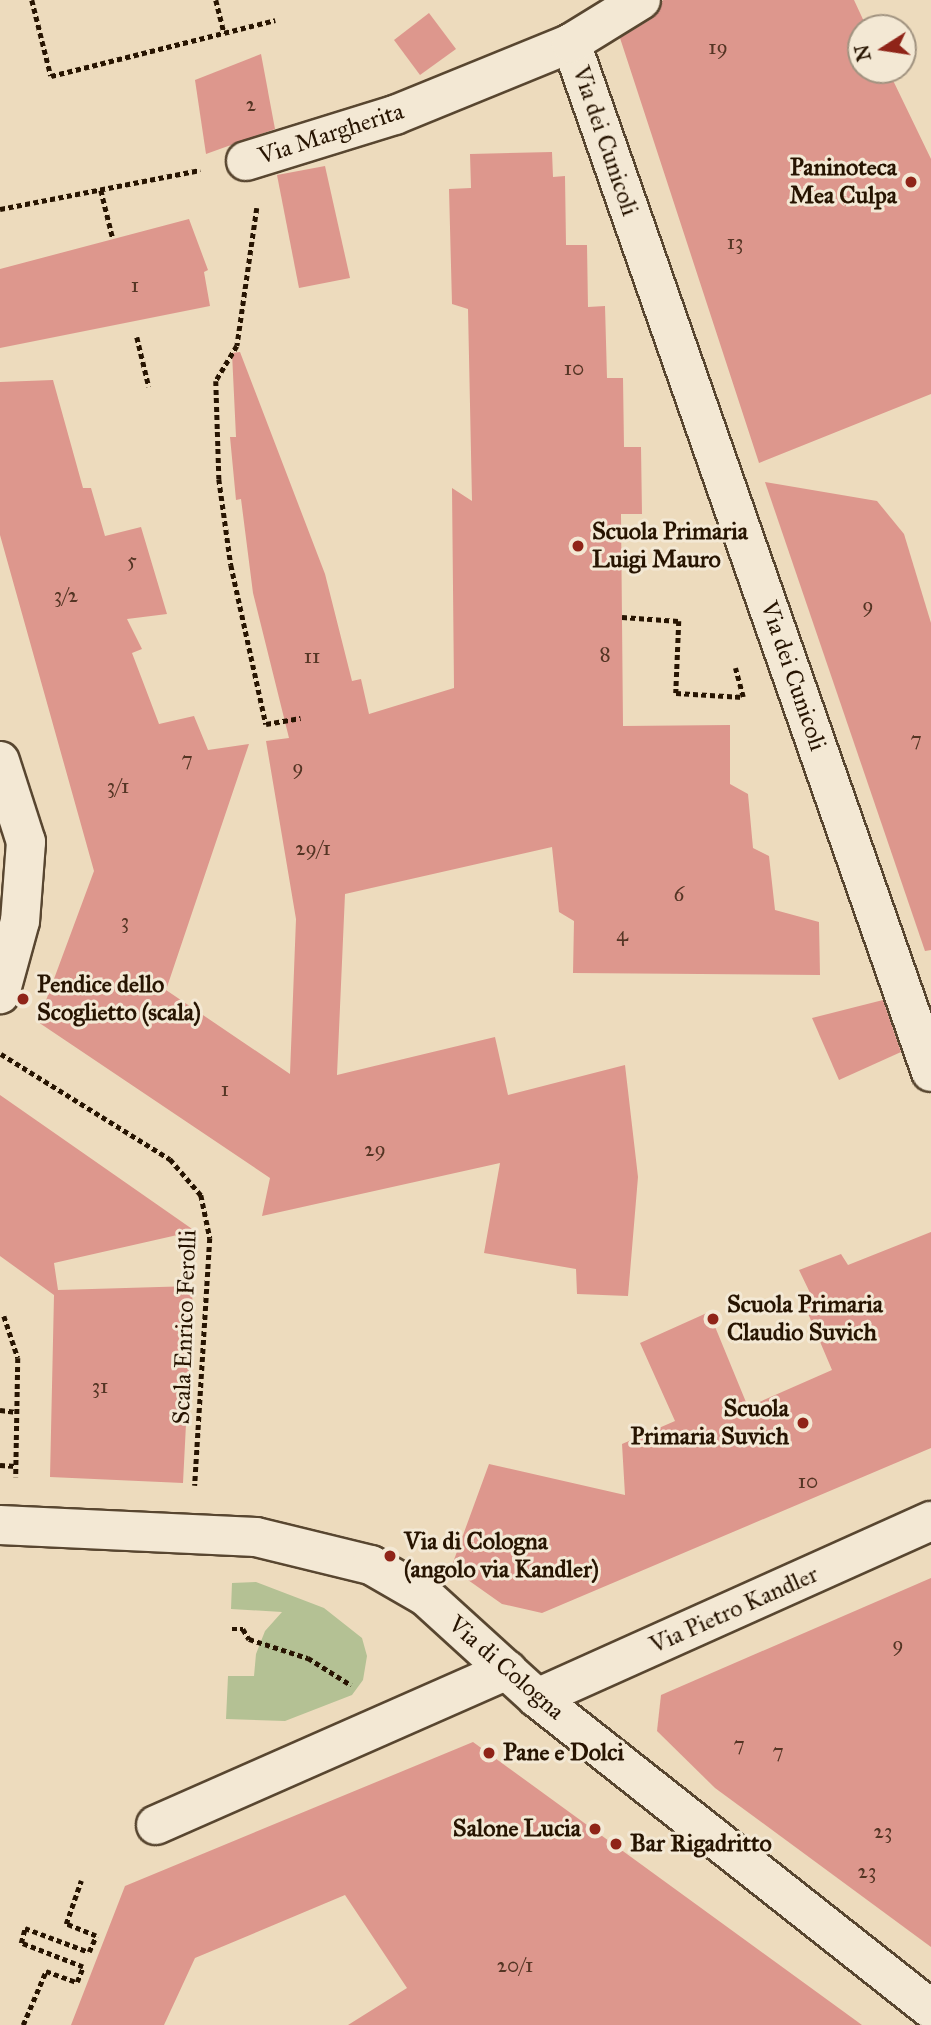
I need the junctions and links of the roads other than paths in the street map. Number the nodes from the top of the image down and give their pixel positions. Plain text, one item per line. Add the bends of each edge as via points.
1 (641, 0) edge
2 (571, 43) junction
3 (255, 159) road end
4 (0, 761) edge
5 (0, 994) edge
6 (931, 1072) edge
7 (931, 1521) edge
8 (0, 1525) edge
9 (507, 1670) junction
10 (537, 1698) junction
11 (156, 1825) dead end
12 (931, 2008) edge

1 - 2 street, Via Margherita
2 - 3 street, Via Margherita via 395,115
2 - 6 street, Via dei Cunicoli
4 - 5 street via 26,842 20,921
7 - 10 street, Via Pietro Kandler
8 - 9 street, Via di Cologna via 256,1537 323,1550 371,1565 425,1596
9 - 10 street, Via di Cologna
9 - 11 street
10 - 12 street, Via di Cologna

